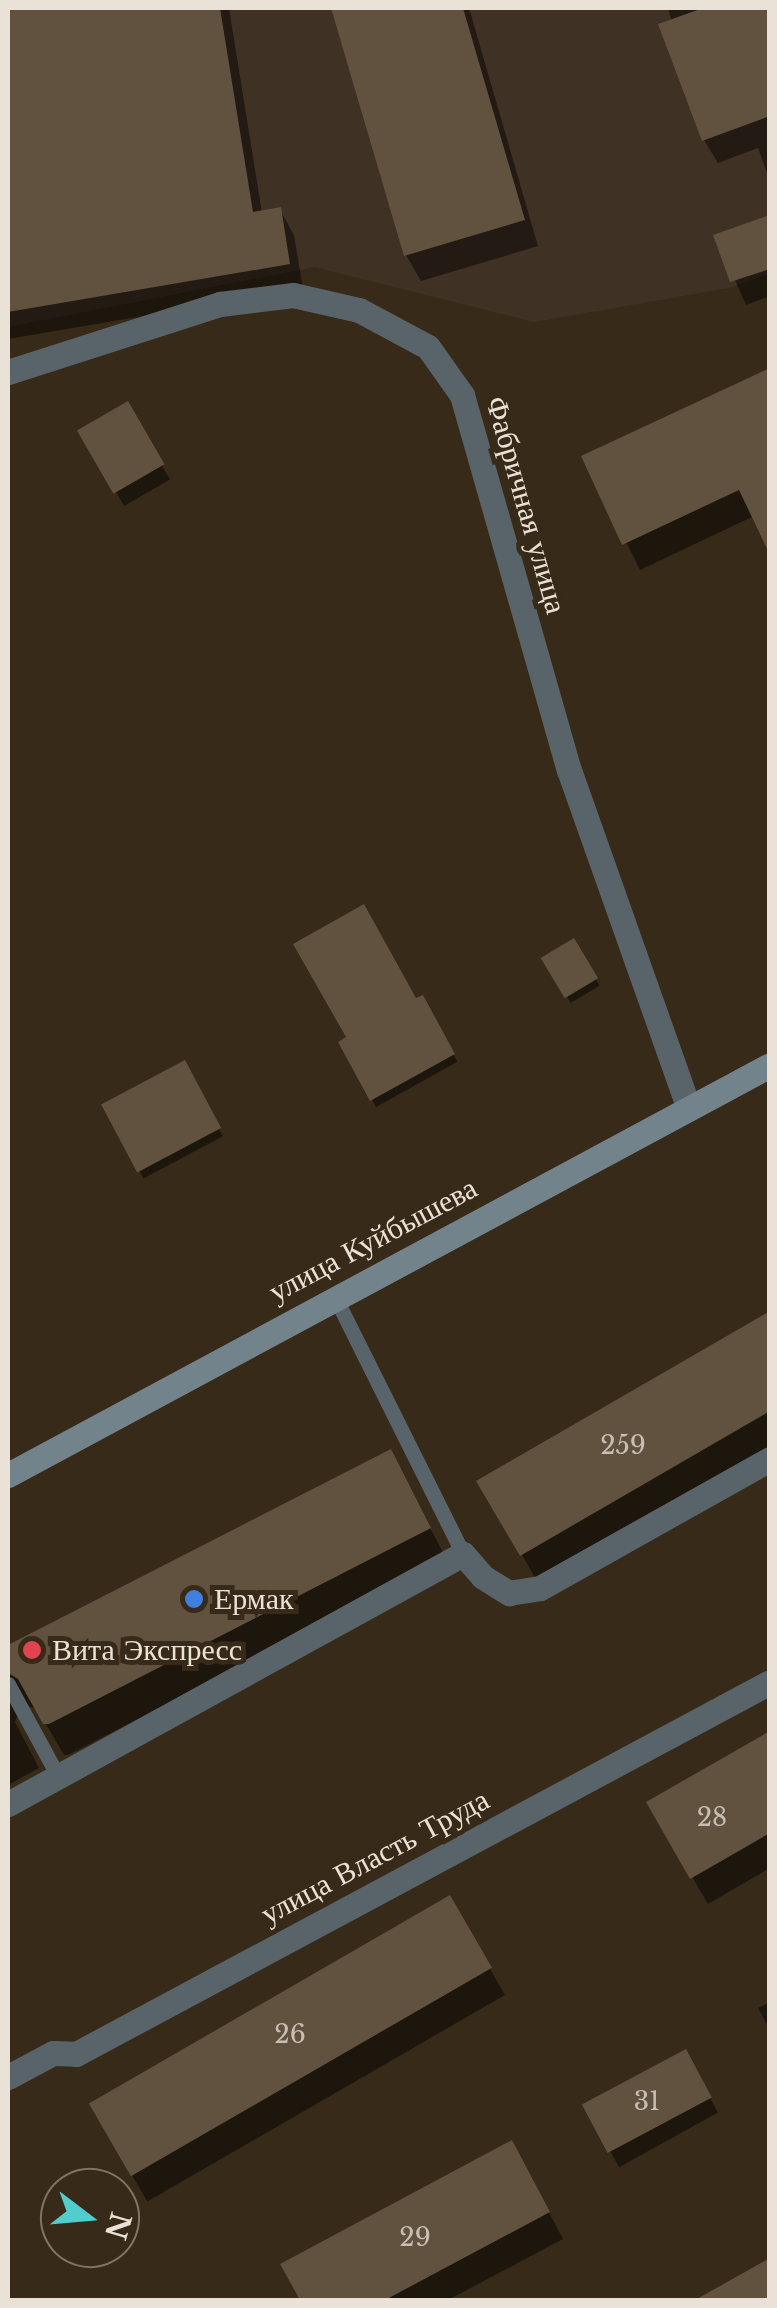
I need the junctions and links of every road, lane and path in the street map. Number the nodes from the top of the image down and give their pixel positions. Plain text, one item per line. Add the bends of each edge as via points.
1 (8, 372) edge
2 (770, 1065) edge
3 (689, 1108) junction
4 (335, 1298) junction
5 (770, 1459) edge
6 (8, 1475) edge
7 (464, 1554) junction
8 (770, 1682) edge
9 (8, 1684) edge
10 (58, 1776) junction
11 (8, 1804) edge
12 (8, 2077) edge

1 - 3 street, Фабричная улица via 220,304 293,295 360,310 428,347 462,394 569,770
2 - 3 main road, улица Куйбышева
3 - 4 main road, улица Куйбышева
4 - 6 main road, улица Куйбышева
4 - 7 lane
5 - 7 street via 540,1588 510,1593 483,1577
7 - 10 street
8 - 12 street, улица Власть Труда via 76,2054 53,2053
9 - 10 lane
10 - 11 street

